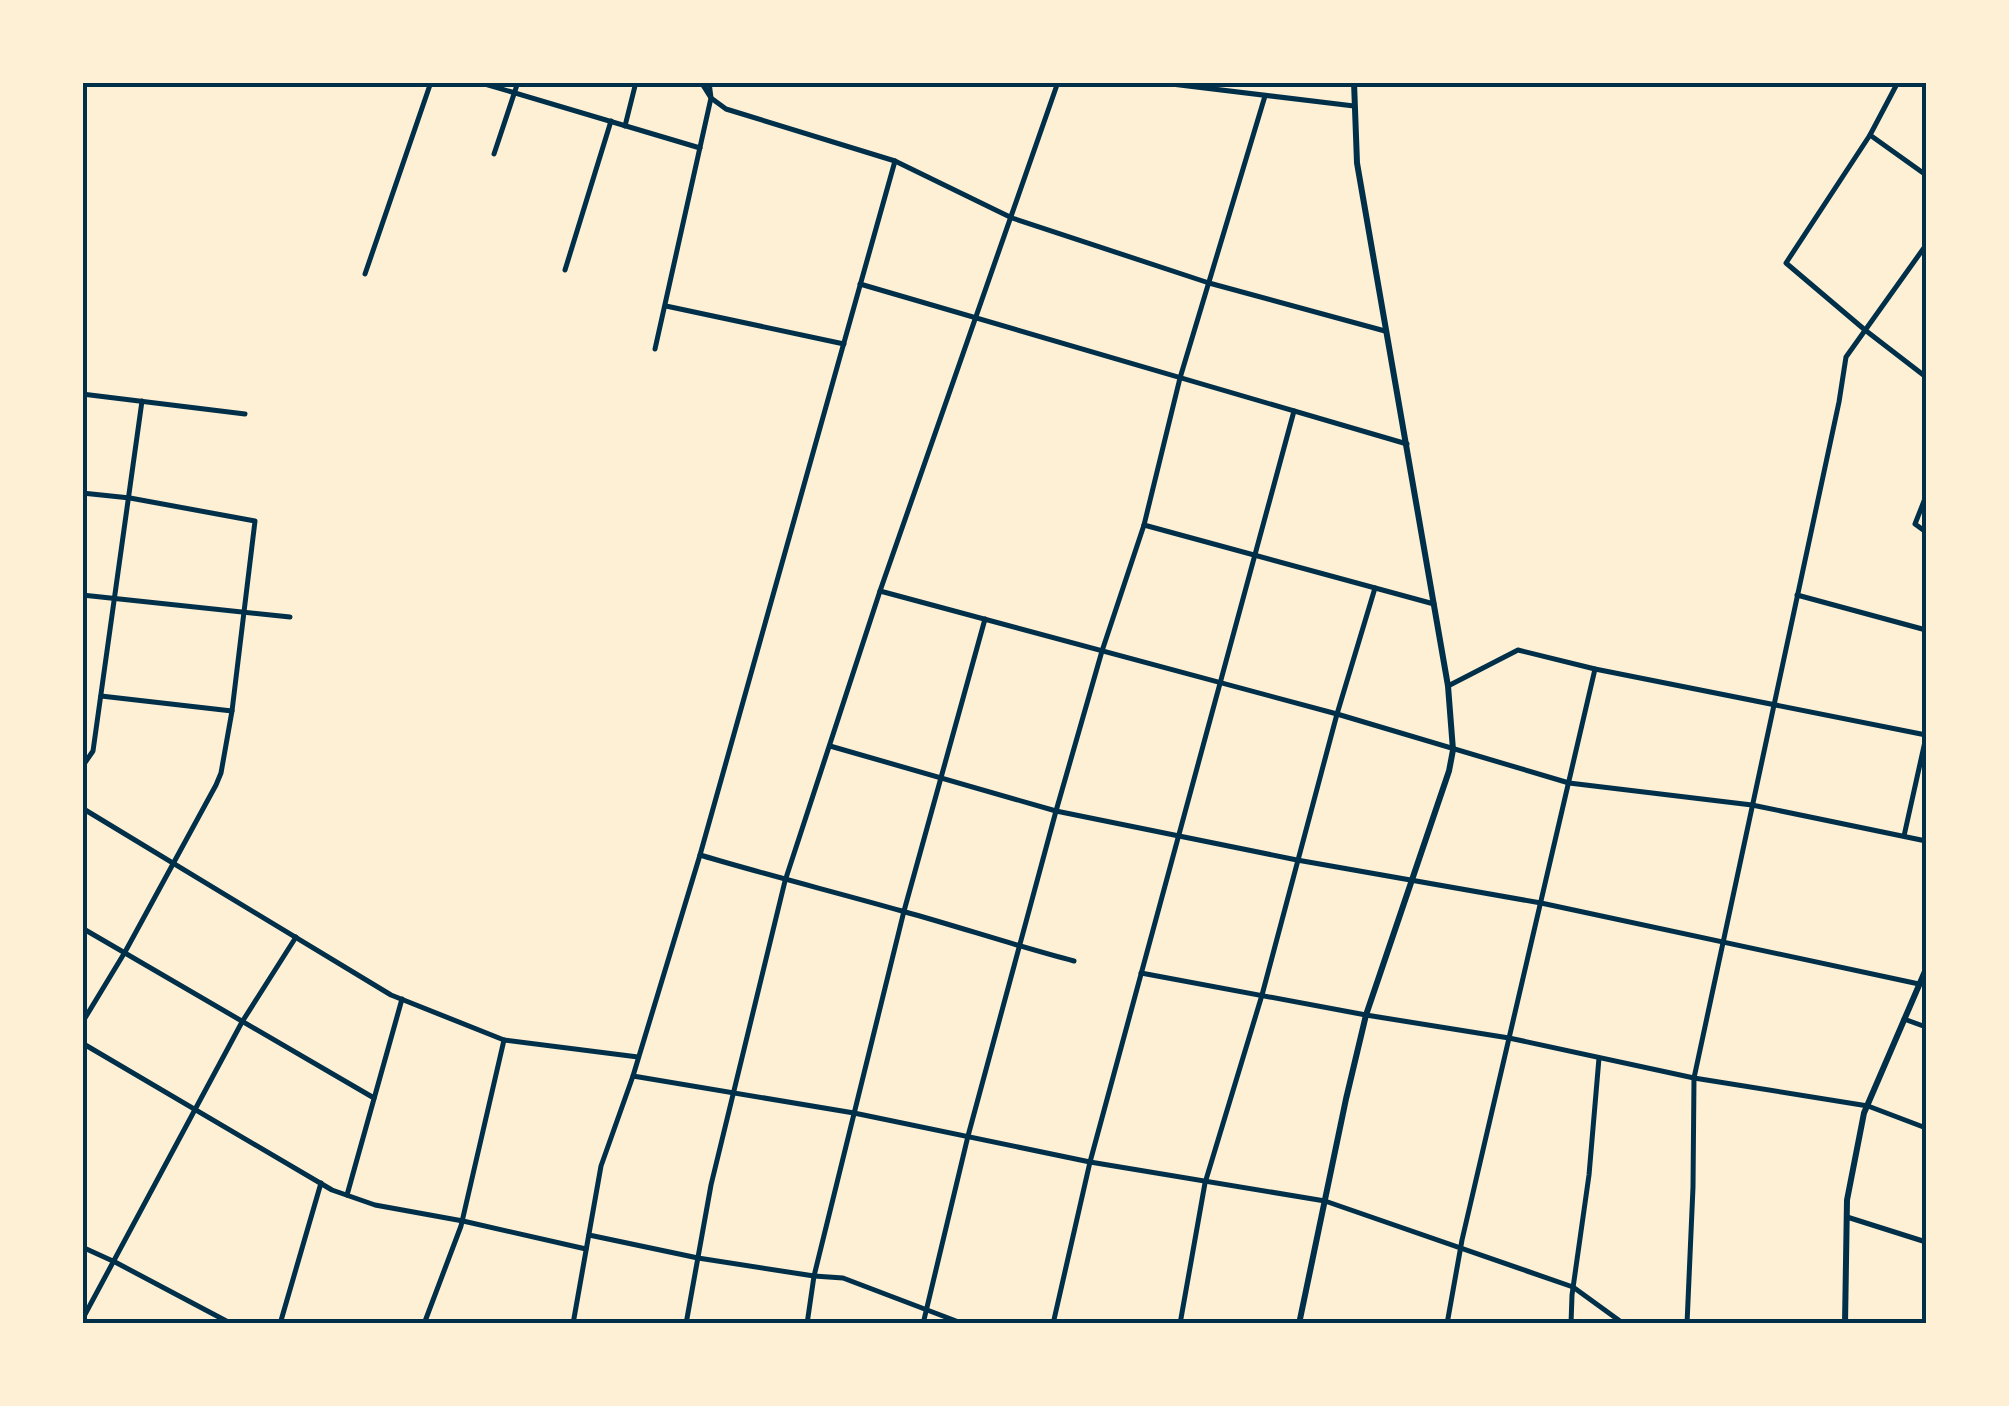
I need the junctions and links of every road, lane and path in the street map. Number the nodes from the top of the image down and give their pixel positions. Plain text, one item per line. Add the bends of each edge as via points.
1 (431, 82) edge
2 (478, 82) edge
3 (518, 82) edge
4 (636, 82) edge
5 (700, 82) edge
6 (709, 82) edge
7 (1058, 82) edge
8 (1354, 82) edge
9 (1898, 82) edge
10 (1159, 83) edge
11 (515, 93) junction
12 (1265, 96) junction
13 (711, 98) junction
14 (1354, 106) junction
15 (610, 122) junction
16 (625, 126) junction
17 (1870, 135) junction
18 (700, 148) junction
19 (494, 154) dead end
20 (894, 162) junction
21 (1926, 175) edge
22 (1012, 218) junction
23 (1926, 245) edge
24 (565, 270) dead end
25 (365, 274) dead end
26 (1209, 283) junction
27 (860, 284) junction
28 (664, 305) junction
29 (975, 316) junction
30 (1865, 330) junction
31 (1388, 332) junction
32 (844, 344) junction
33 (654, 349) dead end
34 (1926, 377) edge
35 (1180, 378) junction
36 (82, 394) edge
37 (142, 401) junction
38 (1294, 411) junction
39 (245, 414) dead end
40 (1407, 444) junction
41 (82, 494) edge
42 (1926, 496) edge
43 (130, 498) junction
44 (1144, 525) junction
45 (1926, 532) edge
46 (1256, 556) junction
47 (1374, 588) junction
48 (880, 591) junction
49 (82, 596) edge
50 (1798, 596) junction
51 (114, 599) junction
52 (1434, 604) junction
53 (244, 611) junction
54 (290, 617) dead end
55 (985, 619) junction
56 (1926, 630) edge
57 (1102, 651) junction
58 (1595, 669) junction
59 (1220, 684) junction
60 (1448, 686) junction
61 (101, 696) junction
62 (1774, 703) junction
63 (232, 712) junction
64 (1337, 714) junction
65 (1926, 736) edge
66 (830, 746) junction
67 (1453, 750) junction
68 (82, 767) edge
69 (940, 778) junction
70 (1568, 783) junction
71 (1752, 805) junction
72 (82, 808) edge
73 (1056, 811) junction
74 (1178, 835) junction
75 (1904, 837) junction
76 (1926, 841) edge
77 (700, 854) junction
78 (1298, 860) junction
79 (173, 863) junction
80 (785, 881) junction
81 (1412, 881) junction
82 (1540, 903) junction
83 (904, 911) junction
84 (82, 928) edge
85 (296, 937) junction
86 (1723, 942) junction
87 (1019, 947) junction
88 (125, 952) junction
89 (1074, 960) dead end
90 (1926, 969) edge
91 (1140, 972) junction
92 (1919, 984) junction
93 (1262, 995) junction
94 (402, 999) junction
95 (1366, 1015) junction
96 (1904, 1019) junction
97 (242, 1022) junction
98 (82, 1023) edge
99 (1926, 1027) edge
100 (1509, 1038) junction
101 (504, 1040) junction
102 (82, 1044) edge
103 (639, 1057) junction
104 (1599, 1058) junction
105 (634, 1076) junction
106 (1694, 1078) junction
107 (733, 1094) junction
108 (374, 1098) junction
109 (1868, 1106) junction
110 (196, 1110) junction
111 (854, 1115) junction
112 (1926, 1128) edge
113 (968, 1136) junction
114 (1090, 1162) junction
115 (1206, 1180) junction
116 (321, 1184) junction
117 (347, 1195) junction
118 (1325, 1202) junction
119 (1847, 1217) junction
120 (462, 1221) junction
121 (588, 1235) junction
122 (1926, 1242) edge
123 (82, 1247) edge
124 (1460, 1248) junction
125 (586, 1250) junction
126 (698, 1258) junction
127 (115, 1262) junction
128 (814, 1276) junction
129 (1573, 1287) junction
130 (927, 1308) junction
131 (82, 1320) edge
132 (232, 1324) edge
133 (280, 1324) edge
134 (424, 1324) edge
135 (573, 1324) edge
136 (686, 1324) edge
137 (807, 1324) edge
138 (923, 1324) edge
139 (964, 1324) edge
140 (1053, 1324) edge
141 (1180, 1324) edge
142 (1300, 1324) edge
143 (1447, 1324) edge
144 (1571, 1324) edge
145 (1624, 1324) edge
146 (1688, 1324) edge
147 (1845, 1324) edge

1 - 25 street
2 - 11 street
3 - 11 street
4 - 16 street
5 - 13 street
6 - 13 street
7 - 22 street
8 - 14 street
9 - 17 street
10 - 12 street
11 - 15 street
11 - 19 street
12 - 14 street
12 - 26 street
13 - 18 street
13 - 20 street via 726,109
14 - 31 street via 1357,163
15 - 16 street
15 - 24 street
16 - 18 street
17 - 21 street
17 - 30 street via 1786,263
18 - 28 street
20 - 22 street
20 - 27 street
22 - 26 street
22 - 29 street
23 - 30 street
26 - 31 street
26 - 35 street
27 - 29 street
27 - 32 street
28 - 32 street
28 - 33 street
29 - 35 street
29 - 48 street
30 - 34 street
30 - 50 street via 1846,357
31 - 40 street
32 - 77 street
35 - 38 street
35 - 44 street
36 - 37 street
37 - 39 street
37 - 43 street
38 - 40 street
38 - 46 street
40 - 52 street
41 - 43 street
42 - 45 street via 1916,524
43 - 51 street
43 - 53 street via 256,521
44 - 46 street
44 - 57 street
46 - 47 street
46 - 59 street
47 - 52 street
47 - 64 street
48 - 55 street
48 - 66 street
49 - 51 street
50 - 56 street
50 - 62 street
51 - 53 street
51 - 61 street
52 - 60 street
53 - 54 street
53 - 63 street
55 - 57 street
55 - 69 street
57 - 59 street
57 - 73 street
58 - 60 street via 1518,650
58 - 62 street
58 - 70 street
59 - 64 street
59 - 74 street
60 - 67 street
61 - 63 street
61 - 68 street via 93,752
62 - 65 street
62 - 71 street
63 - 79 street via 221,773
64 - 67 street
64 - 78 street
65 - 75 street
66 - 69 street
66 - 80 street
67 - 70 street
67 - 81 street
69 - 73 street
69 - 83 street
70 - 71 street
70 - 82 street
71 - 75 street
71 - 86 street
72 - 79 street
73 - 74 street
73 - 87 street
74 - 78 street
74 - 91 street
75 - 76 street
77 - 80 street
77 - 103 street
78 - 81 street
78 - 93 street
79 - 85 street
79 - 88 street
80 - 83 street
80 - 107 street
81 - 82 street
81 - 95 street
82 - 86 street
82 - 100 street
83 - 87 street
83 - 111 street
84 - 88 street
85 - 94 street
85 - 97 street
86 - 92 street
86 - 106 street
87 - 89 street
87 - 113 street
88 - 97 street
88 - 98 street
90 - 92 street
91 - 93 street
91 - 114 street
92 - 96 street
93 - 95 street
93 - 115 street
94 - 101 street
94 - 108 street
95 - 100 street
95 - 118 street
96 - 99 street
96 - 109 street
97 - 108 street
97 - 110 street
100 - 104 street
100 - 124 street
101 - 103 street
101 - 120 street
102 - 110 street
103 - 105 street
104 - 106 street
104 - 129 street
105 - 107 street
105 - 121 street via 601,1166
106 - 109 street
106 - 146 street
107 - 111 street
107 - 126 street
108 - 117 street
109 - 112 street
109 - 119 street
110 - 116 street
110 - 127 street
111 - 113 street
111 - 128 street
113 - 114 street
113 - 130 street
114 - 115 street
114 - 140 street
115 - 118 street
115 - 141 street
116 - 117 street
116 - 133 street
117 - 120 street
118 - 124 street
118 - 142 street
119 - 122 street
119 - 147 street
120 - 125 street
120 - 134 street
121 - 125 street
121 - 126 street
123 - 127 street
124 - 129 street
124 - 143 street
125 - 135 street
126 - 128 street
126 - 136 street
127 - 131 street
127 - 132 street
128 - 130 street via 843,1278
128 - 137 street
129 - 144 street
129 - 145 street
130 - 138 street
130 - 139 street

